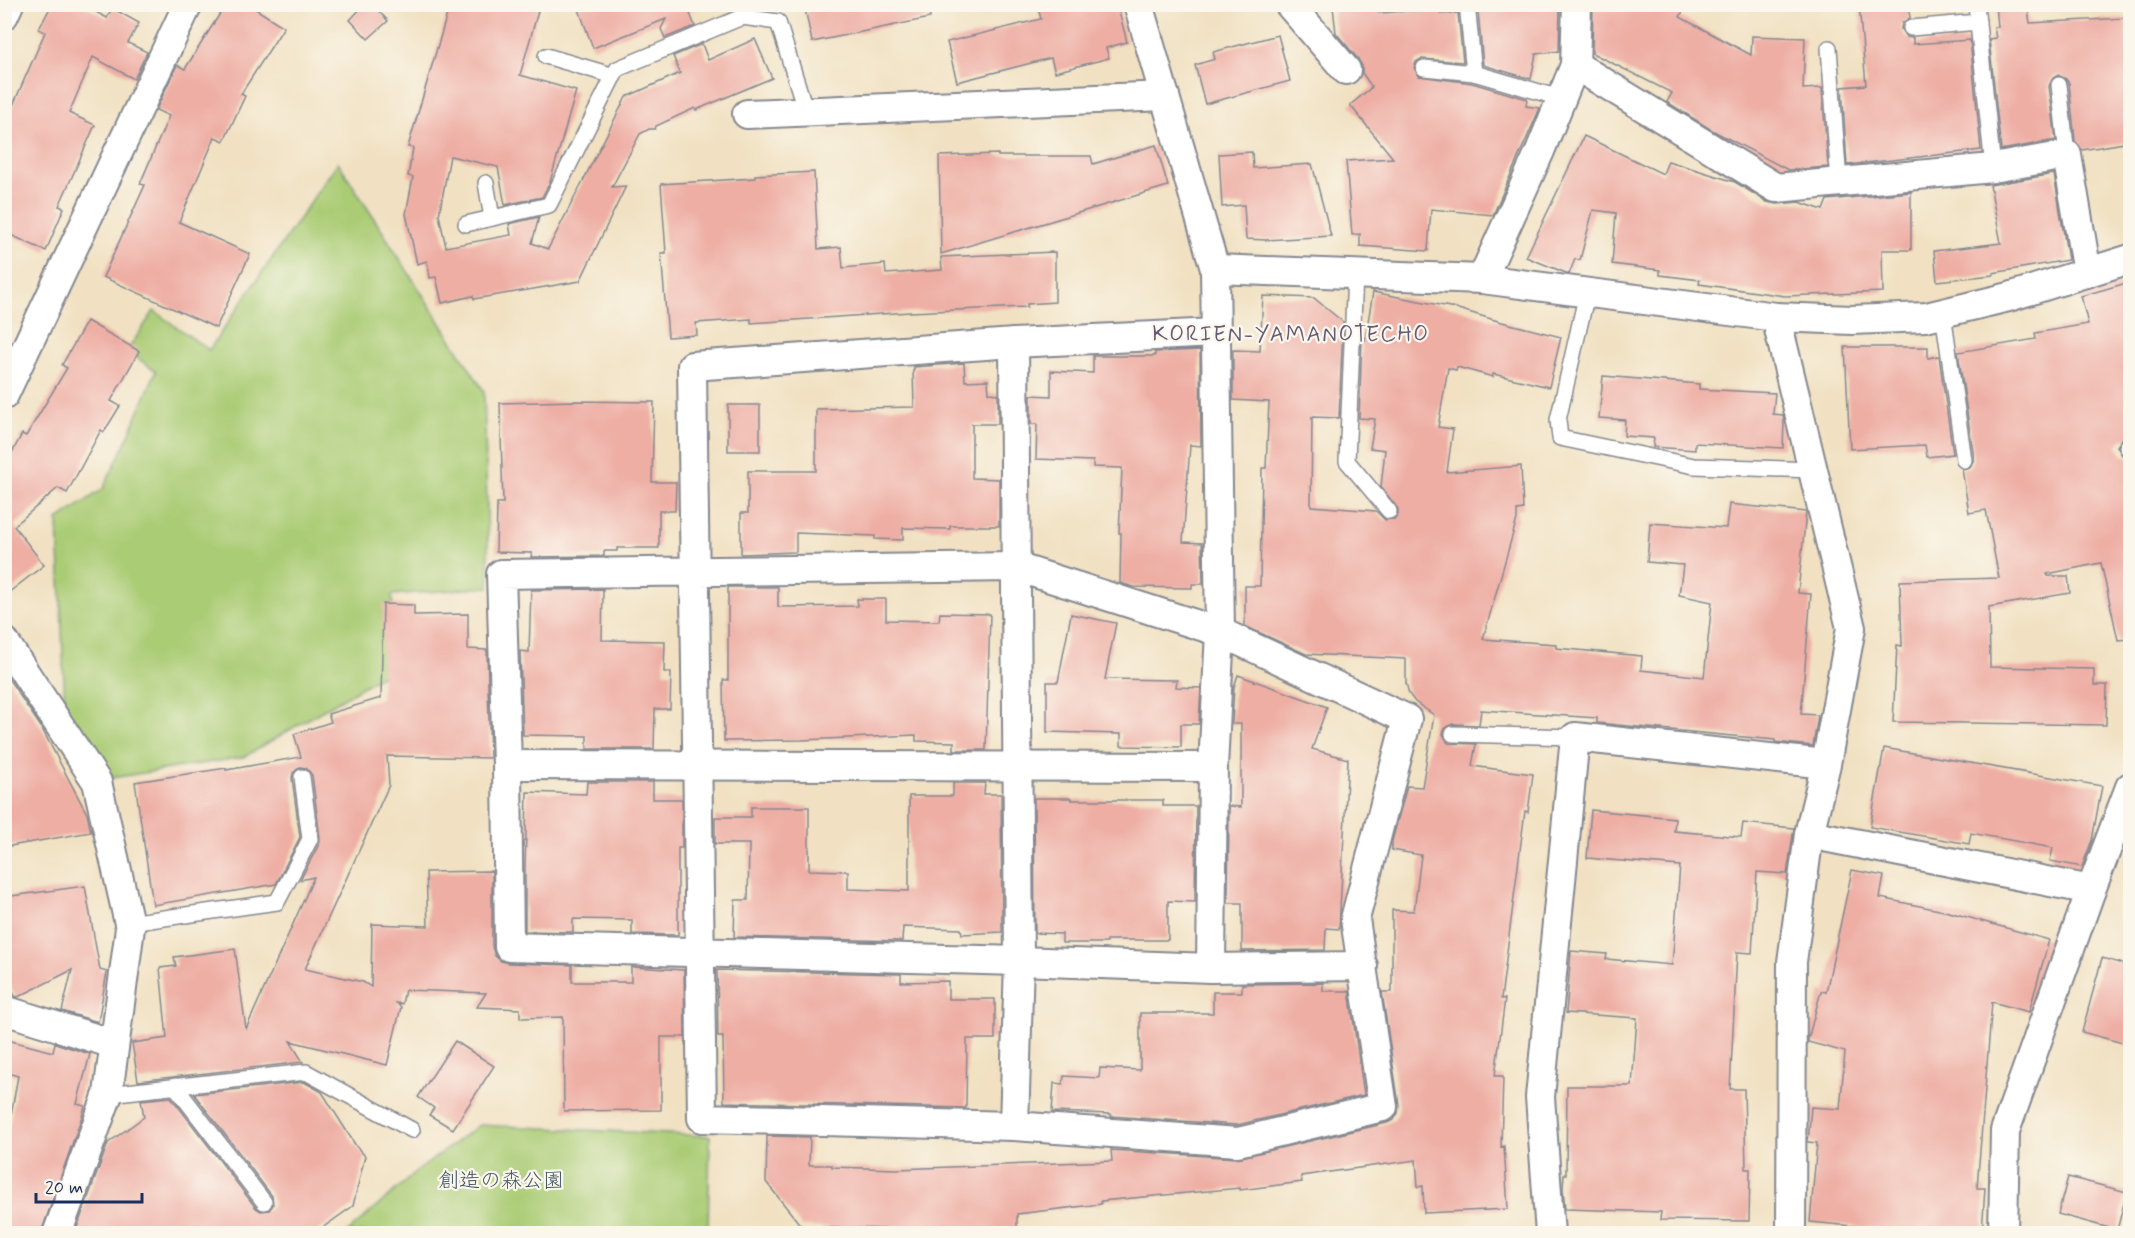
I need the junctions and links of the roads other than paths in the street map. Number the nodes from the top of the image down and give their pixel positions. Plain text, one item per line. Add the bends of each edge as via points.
1 (9, 4) edge
2 (188, 4) edge
3 (1138, 4) edge
4 (1289, 4) edge
5 (1467, 4) edge
6 (1577, 4) edge
7 (1976, 4) edge
8 (4, 15) edge
9 (1978, 22) junction
10 (1911, 28) dead end
11 (1829, 48) dead end
12 (546, 56) dead end
13 (1575, 65) junction
14 (1424, 68) dead end
15 (1346, 70) dead end
16 (1474, 73) junction
17 (614, 76) junction
18 (2059, 85) dead end
19 (1165, 96) junction
20 (1560, 98) junction
21 (806, 112) junction
22 (747, 114) dead end
23 (2067, 155) junction
24 (1993, 168) junction
25 (1839, 182) junction
26 (486, 183) dead end
27 (492, 218) junction
28 (466, 224) dead end
29 (2130, 259) edge
30 (1215, 269) junction
31 (2087, 273) junction
32 (1355, 274) junction
33 (1482, 279) junction
34 (1587, 293) junction
35 (1943, 313) junction
36 (1776, 317) junction
37 (1215, 333) junction
38 (1014, 343) junction
39 (4, 395) edge
40 (1964, 460) dead end
41 (1813, 470) junction
42 (1389, 511) dead end
43 (1016, 567) junction
44 (696, 571) junction
45 (1220, 632) junction
46 (4, 641) edge
47 (1453, 734) dead end
48 (1575, 737) junction
49 (1826, 764) junction
50 (507, 765) junction
51 (698, 766) junction
52 (1017, 767) junction
53 (1213, 767) junction
54 (302, 777) dead end
55 (2130, 787) edge
56 (1809, 834) junction
57 (2091, 890) junction
58 (129, 923) junction
59 (700, 951) junction
60 (1019, 961) junction
61 (1363, 966) junction
62 (1211, 968) junction
63 (4, 1010) edge
64 (114, 1044) junction
65 (175, 1086) junction
66 (108, 1094) junction
67 (1014, 1126) junction
68 (412, 1130) dead end
69 (264, 1202) dead end
70 (57, 1233) edge
71 (1550, 1233) edge
72 (1791, 1233) edge
73 (2003, 1233) edge

1 - 8 street
2 - 39 street
3 - 19 street
4 - 15 street
5 - 16 lane
6 - 13 street
7 - 9 lane
9 - 10 lane
9 - 24 lane
11 - 25 lane
12 - 17 lane
13 - 20 street
13 - 25 street via 1776,188
14 - 16 lane
16 - 20 lane
17 - 21 lane via 617,69 742,17 778,22
17 - 27 lane via 549,205
18 - 23 lane
19 - 21 street
19 - 30 street
20 - 33 street
21 - 22 street
23 - 24 street
23 - 31 street
24 - 25 street
26 - 27 lane
27 - 28 lane
29 - 31 street
30 - 32 street
30 - 37 street
31 - 35 street
32 - 33 street
32 - 42 lane via 1347,461
33 - 34 street
34 - 36 street
34 - 41 lane via 1558,420 1560,438 1694,466
35 - 36 street via 1852,320
35 - 40 lane
36 - 41 street
37 - 38 street
37 - 45 street
38 - 43 street
38 - 44 street via 692,366
41 - 49 street via 1851,628
43 - 44 street
43 - 45 street
43 - 52 street
44 - 50 street via 501,574
44 - 51 street
45 - 53 street
45 - 61 street via 1407,720 1410,730 1355,920
46 - 58 street via 97,782
47 - 48 lane
48 - 49 street
48 - 71 street via 1540,1097
49 - 56 street
50 - 51 street
50 - 59 street via 509,947
51 - 52 street
51 - 59 street
52 - 53 street
52 - 60 street
53 - 62 street
54 - 58 lane via 310,839 277,902
55 - 57 street
56 - 57 street
56 - 72 street via 1792,962
57 - 73 street via 2005,1131
58 - 64 street
59 - 60 street
59 - 67 street via 702,1118
60 - 62 street
60 - 67 street
61 - 62 street
61 - 67 street via 1383,1107 1238,1142
63 - 64 street
64 - 66 street
65 - 66 lane
65 - 68 lane via 306,1072
65 - 69 lane
66 - 70 street

